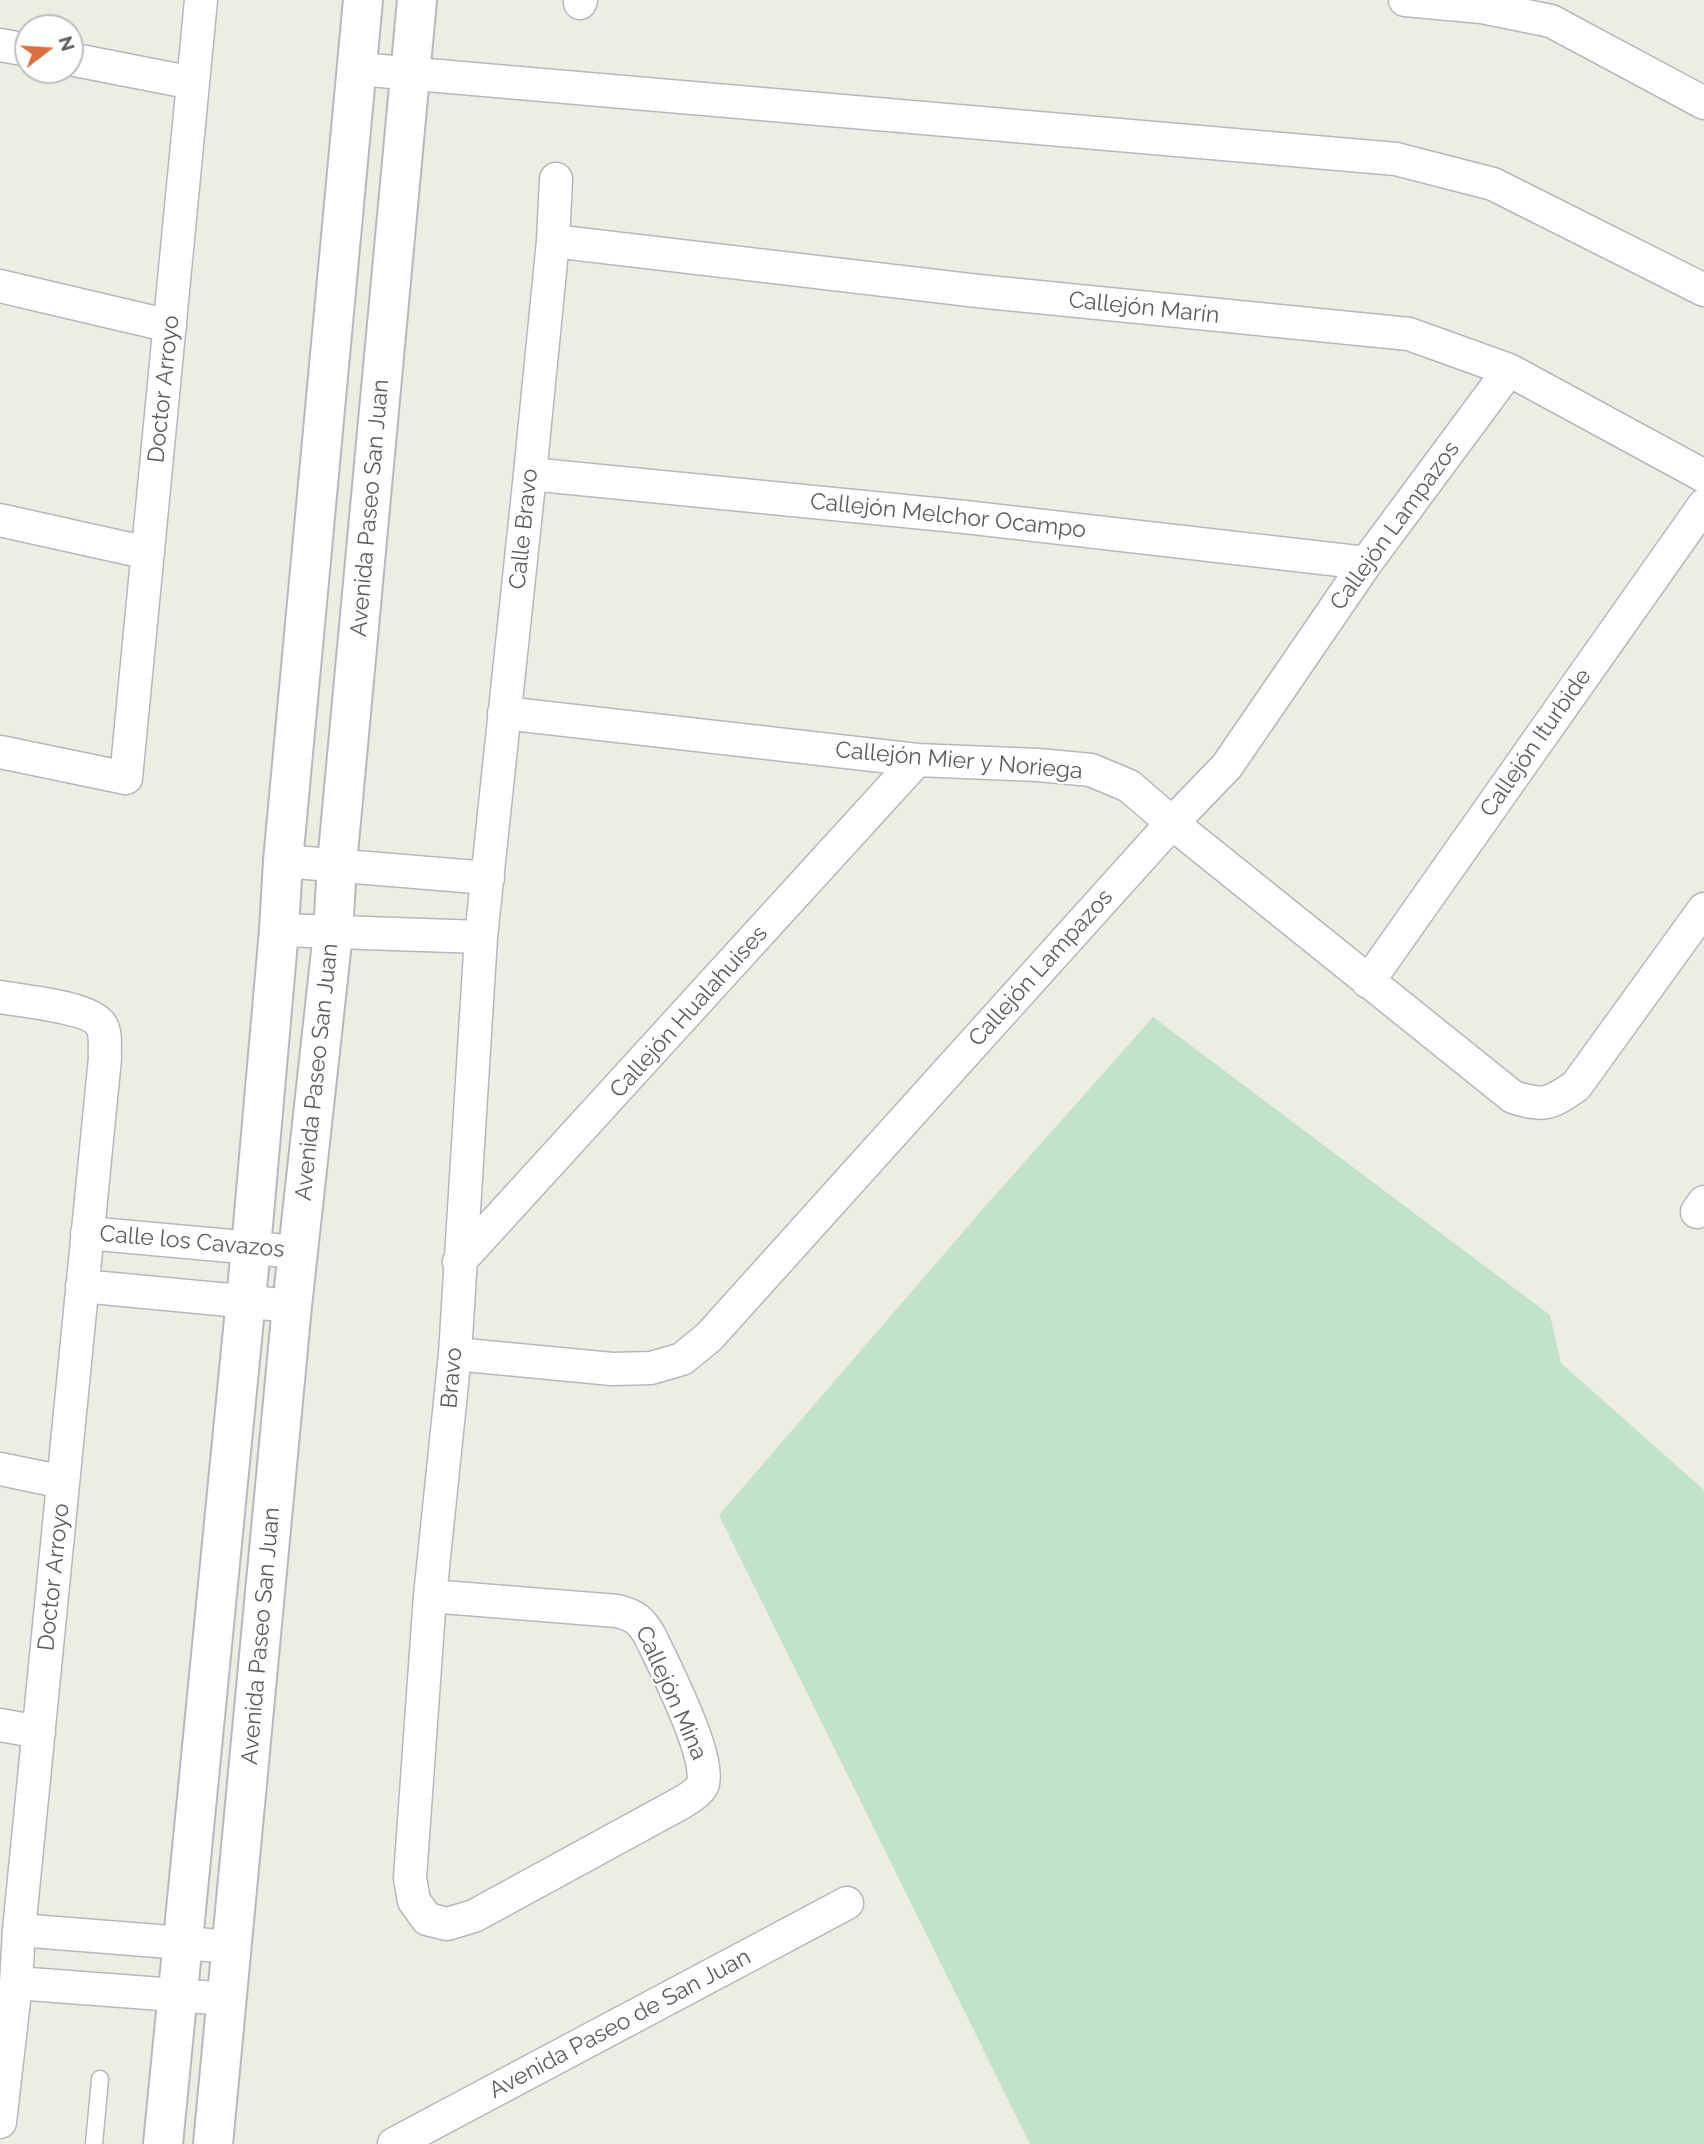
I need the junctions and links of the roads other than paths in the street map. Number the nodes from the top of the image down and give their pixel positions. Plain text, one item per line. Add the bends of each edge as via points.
1 (201, 0) edge
2 (363, 0) edge
3 (416, 0) edge
4 (1405, 0) edge
5 (1553, 10) edge
6 (84, 62) edge
7 (358, 69) junction
8 (410, 74) junction
9 (193, 83) junction
10 (1704, 103) edge
11 (556, 179) dead end
12 (553, 241) junction
13 (0, 286) edge
14 (1704, 290) edge
15 (170, 327) junction
16 (1509, 370) junction
17 (530, 474) junction
18 (1704, 476) edge
19 (1704, 505) edge
20 (0, 520) edge
21 (148, 553) junction
22 (1366, 563) junction
23 (504, 713) junction
24 (0, 752) edge
25 (917, 760) junction
26 (1172, 823) junction
27 (283, 861) junction
28 (337, 864) junction
29 (488, 878) junction
30 (1704, 909) edge
31 (279, 930) junction
32 (333, 933) junction
33 (481, 937) junction
34 (1368, 982) junction
35 (0, 997) edge
36 (88, 1233) junction
37 (251, 1248) junction
38 (297, 1252) junction
39 (459, 1262) junction
40 (82, 1286) junction
41 (246, 1302) junction
42 (292, 1306) junction
43 (455, 1354) junction
44 (0, 1469) edge
45 (63, 1482) junction
46 (430, 1596) junction
47 (0, 1725) edge
48 (39, 1732) junction
49 (410, 1878) joint
50 (847, 1903) dead end
51 (19, 1930) junction
52 (184, 1943) junction
53 (233, 1947) junction
54 (16, 1983) junction
55 (179, 1995) junction
56 (228, 1999) junction
57 (100, 2079) dead end
58 (0, 2122) edge
59 (94, 2144) edge
60 (163, 2144) edge
61 (214, 2144) edge
62 (394, 2144) edge

1 - 9 street, Doctor Arroyo
2 - 7 street, Avenida Paseo San Juan
3 - 8 street, Avenida Paseo San Juan
4 - 5 street
5 - 10 street
6 - 9 street
7 - 8 street
7 - 27 street, Avenida Paseo San Juan
8 - 14 street via 1396,159 1493,184
8 - 28 street, Avenida Paseo San Juan
9 - 15 street, Doctor Arroyo
11 - 12 street, Calle Bravo
12 - 16 street, Callejón Marín via 978,291 1409,334
12 - 17 street, Calle Bravo
13 - 15 street
15 - 21 street, Doctor Arroyo
16 - 18 street, Callejón Marín
16 - 22 street, Callejón Lampazos
17 - 22 street, Callejón Melchor Ocampo
17 - 23 street, Calle Bravo
19 - 34 street, Callejón Iturbide
20 - 21 street
21 - 24 street, Doctor Arroyo via 126,778
22 - 26 street, Callejón Lampazos via 1227,766
23 - 25 street, Callejón Mier y Noriega
23 - 29 street, Calle Bravo
25 - 26 street, Callejón Mier y Noriega via 1091,770 1129,786
25 - 39 street, Callejón Hualahuises
26 - 34 street, Callejón Mier y Noriega
26 - 43 street, Callejón Lampazos via 709,1337 682,1359 651,1368 612,1369
27 - 28 street
27 - 31 street, Avenida Paseo San Juan
28 - 29 street
28 - 32 street, Avenida Paseo San Juan
29 - 33 street, Bravo
30 - 34 street, Callejón Mier y Noriega via 1576,1086 1555,1101 1535,1104 1513,1097
31 - 32 street
31 - 37 street, Avenida Paseo San Juan
32 - 33 street
32 - 38 street, Avenida Paseo San Juan
33 - 39 street, Bravo
35 - 36 street, Doctor Arroyo via 86,1013 99,1021 104,1031
36 - 37 street, Calle los Cavazos
36 - 40 street, Doctor Arroyo
37 - 38 street, Calle los Cavazos
37 - 41 street, Avenida Paseo San Juan
38 - 42 street, Avenida Paseo San Juan
39 - 43 street, Bravo
40 - 41 street
40 - 45 street, Doctor Arroyo
41 - 42 street
41 - 52 street, Avenida Paseo San Juan
42 - 53 street, Avenida Paseo San Juan
43 - 46 street, Bravo
44 - 45 street
45 - 48 street, Doctor Arroyo
46 - 49 street, Bravo
46 - 49 street, Callejón Mina via 633,1615 650,1636 701,1751 705,1773 701,1788 681,1803 474,1916 447,1924 427,1919 414,1901
47 - 48 street
48 - 51 street, Doctor Arroyo
50 - 62 street, Avenida Paseo de San Juan
51 - 52 street
51 - 54 street, Doctor Arroyo
52 - 53 street
52 - 55 street, Avenida Paseo San Juan
53 - 56 street, Avenida Paseo San Juan
54 - 55 street
54 - 58 street, Doctor Arroyo
55 - 56 street
55 - 60 street, Avenida Paseo San Juan
56 - 61 street, Avenida Paseo San Juan
57 - 59 lane

